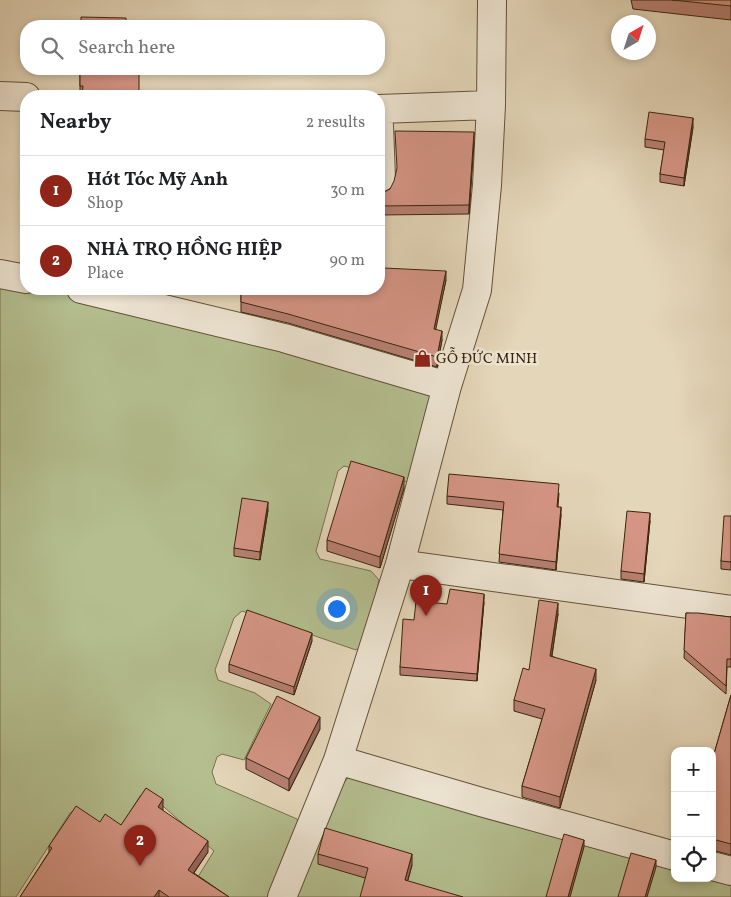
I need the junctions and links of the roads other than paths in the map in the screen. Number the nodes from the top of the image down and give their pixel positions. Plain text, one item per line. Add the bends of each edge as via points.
1 (492, 0) edge
2 (0, 96) edge
3 (20, 97) edge
4 (491, 105) junction
5 (385, 109) edge
6 (0, 274) edge
7 (20, 278) edge
8 (106, 295) edge
9 (447, 386) junction
10 (400, 564) junction
11 (731, 610) edge
12 (338, 760) junction
13 (671, 855) edge
14 (716, 867) edge
15 (731, 871) edge
16 (282, 897) edge

1 - 4 street
2 - 3 street
4 - 5 street
4 - 9 street via 477,290
6 - 7 street
8 - 9 street via 284,338
9 - 10 street
10 - 11 street
10 - 12 street
12 - 13 street
12 - 16 street
14 - 15 street

